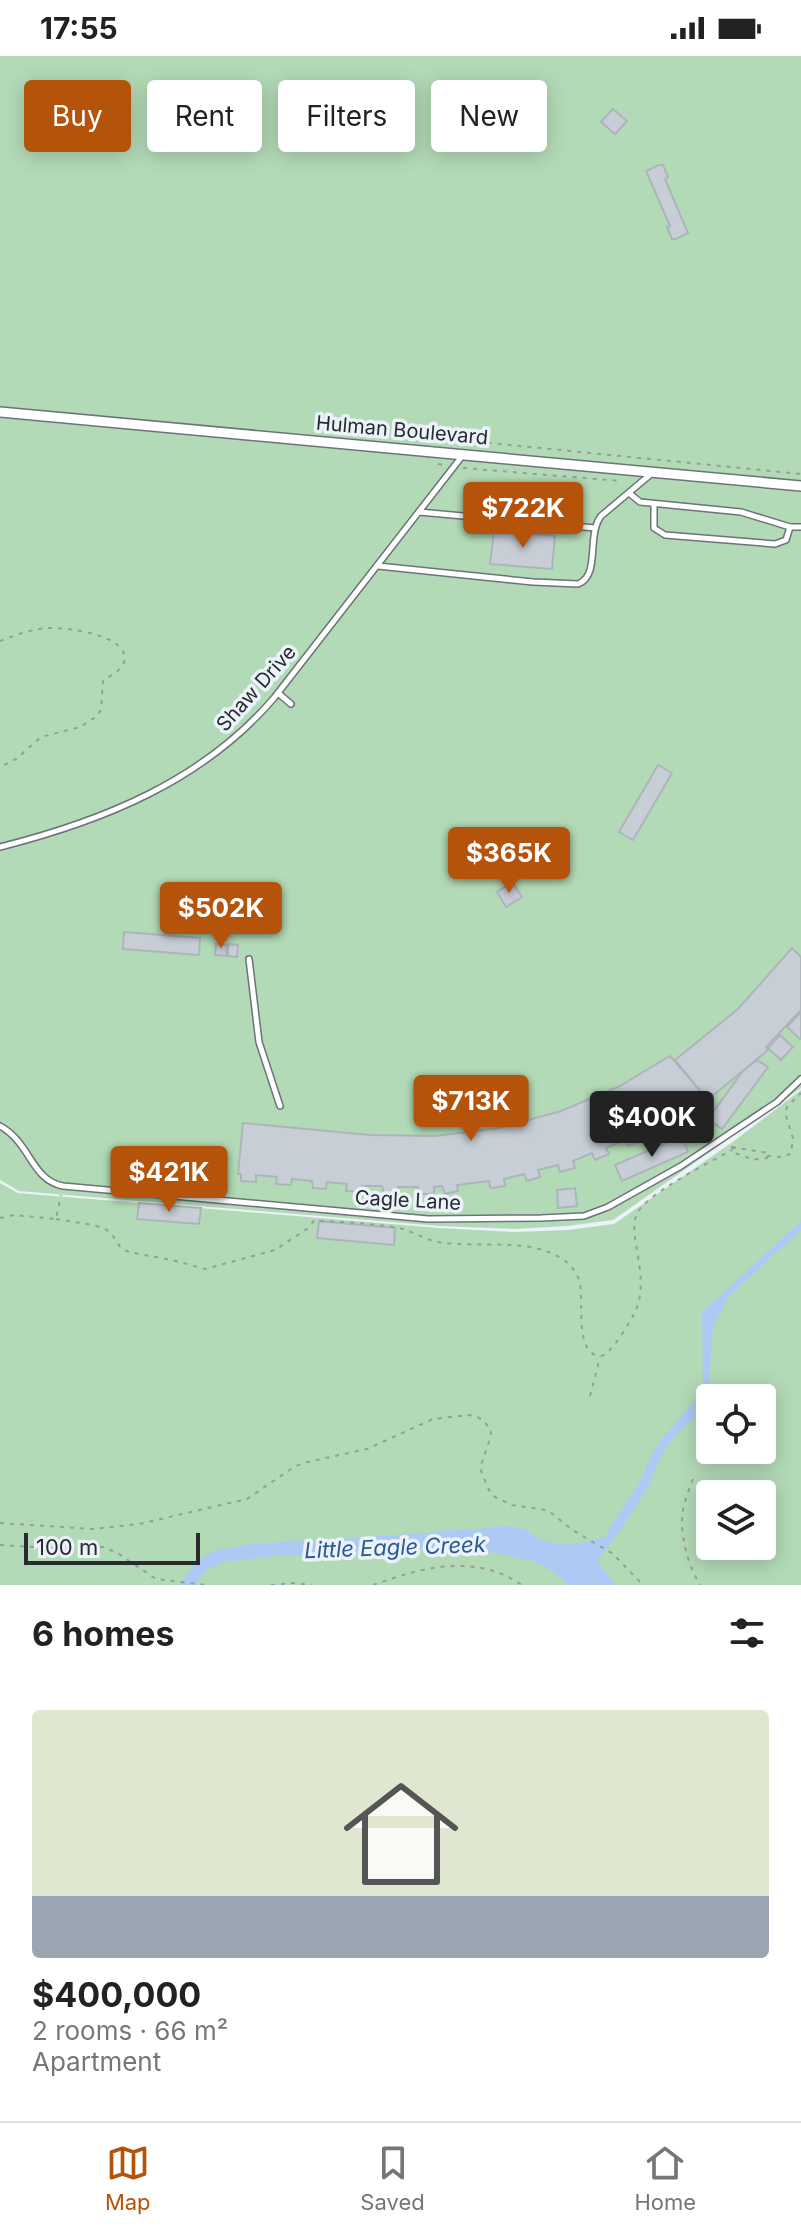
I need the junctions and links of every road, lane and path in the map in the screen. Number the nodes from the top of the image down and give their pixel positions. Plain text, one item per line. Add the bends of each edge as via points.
1 (0, 412) edge
2 (466, 454) junction
3 (438, 464) dead end
4 (453, 467) junction
5 (654, 471) junction
6 (801, 474) edge
7 (641, 483) junction
8 (801, 486) edge
9 (629, 493) junction
10 (654, 504) junction
11 (418, 512) junction
12 (790, 527) junction
13 (801, 527) edge
14 (595, 528) junction
15 (377, 566) junction
16 (0, 641) edge
17 (278, 693) junction
18 (291, 704) dead end
19 (0, 767) edge
20 (0, 847) edge
21 (249, 959) dead end
22 (801, 1079) edge
23 (801, 1093) edge
24 (280, 1106) dead end
25 (0, 1126) edge
26 (732, 1150) junction
27 (767, 1156) junction
28 (63, 1186) junction
29 (0, 1218) edge
30 (56, 1219) junction
31 (600, 1356) junction
32 (590, 1396) dead end
33 (693, 1479) dead end
34 (0, 1523) edge
35 (0, 1545) edge
36 (206, 1585) edge
37 (271, 1585) edge
38 (312, 1585) edge
39 (373, 1585) edge
40 (522, 1585) edge
41 (643, 1585) edge
42 (701, 1585) edge

1 - 2 street, Hulman Boulevard
2 - 4 lane, Shaw Drive
2 - 5 street, Hulman Boulevard
2 - 6 path via 470,441
3 - 4 path
4 - 7 path
4 - 11 lane, Shaw Drive
5 - 7 lane
5 - 8 street, Hulman Boulevard
7 - 9 lane
9 - 10 lane
9 - 14 lane via 601,516
10 - 12 lane via 741,512
10 - 12 lane via 654,528 665,535 775,544 786,540
11 - 14 lane
11 - 15 lane, Shaw Drive
12 - 13 lane
14 - 15 lane via 589,578 578,584
15 - 17 lane, Shaw Drive
16 - 19 path via 44,628 66,628 109,640 124,656 119,669 103,681 96,717 41,737
17 - 18 lane
17 - 20 lane, Shaw Drive via 222,749 181,778 77,824
21 - 24 lane via 259,1042
22 - 28 lane, Cagle Lane via 777,1102 681,1166 584,1216 428,1219
23 - 27 path via 785,1113 793,1138 791,1154
25 - 28 lane via 14,1135 46,1180
26 - 27 path via 755,1161
26 - 27 path
26 - 31 path via 642,1205 634,1236 639,1305 614,1345
28 - 30 path
29 - 30 path
30 - 31 path via 105,1229 129,1252 205,1269 275,1250 314,1221 401,1228 436,1242 534,1248 563,1259 578,1276 583,1336
31 - 32 path
33 - 42 path via 681,1531
34 - 41 path via 93,1529 238,1503 303,1463 367,1449 433,1419 468,1415 489,1427 480,1468 495,1497 546,1510 613,1554
35 - 36 path via 104,1547 156,1579
37 - 38 path
39 - 40 path via 419,1570 459,1566 501,1572

